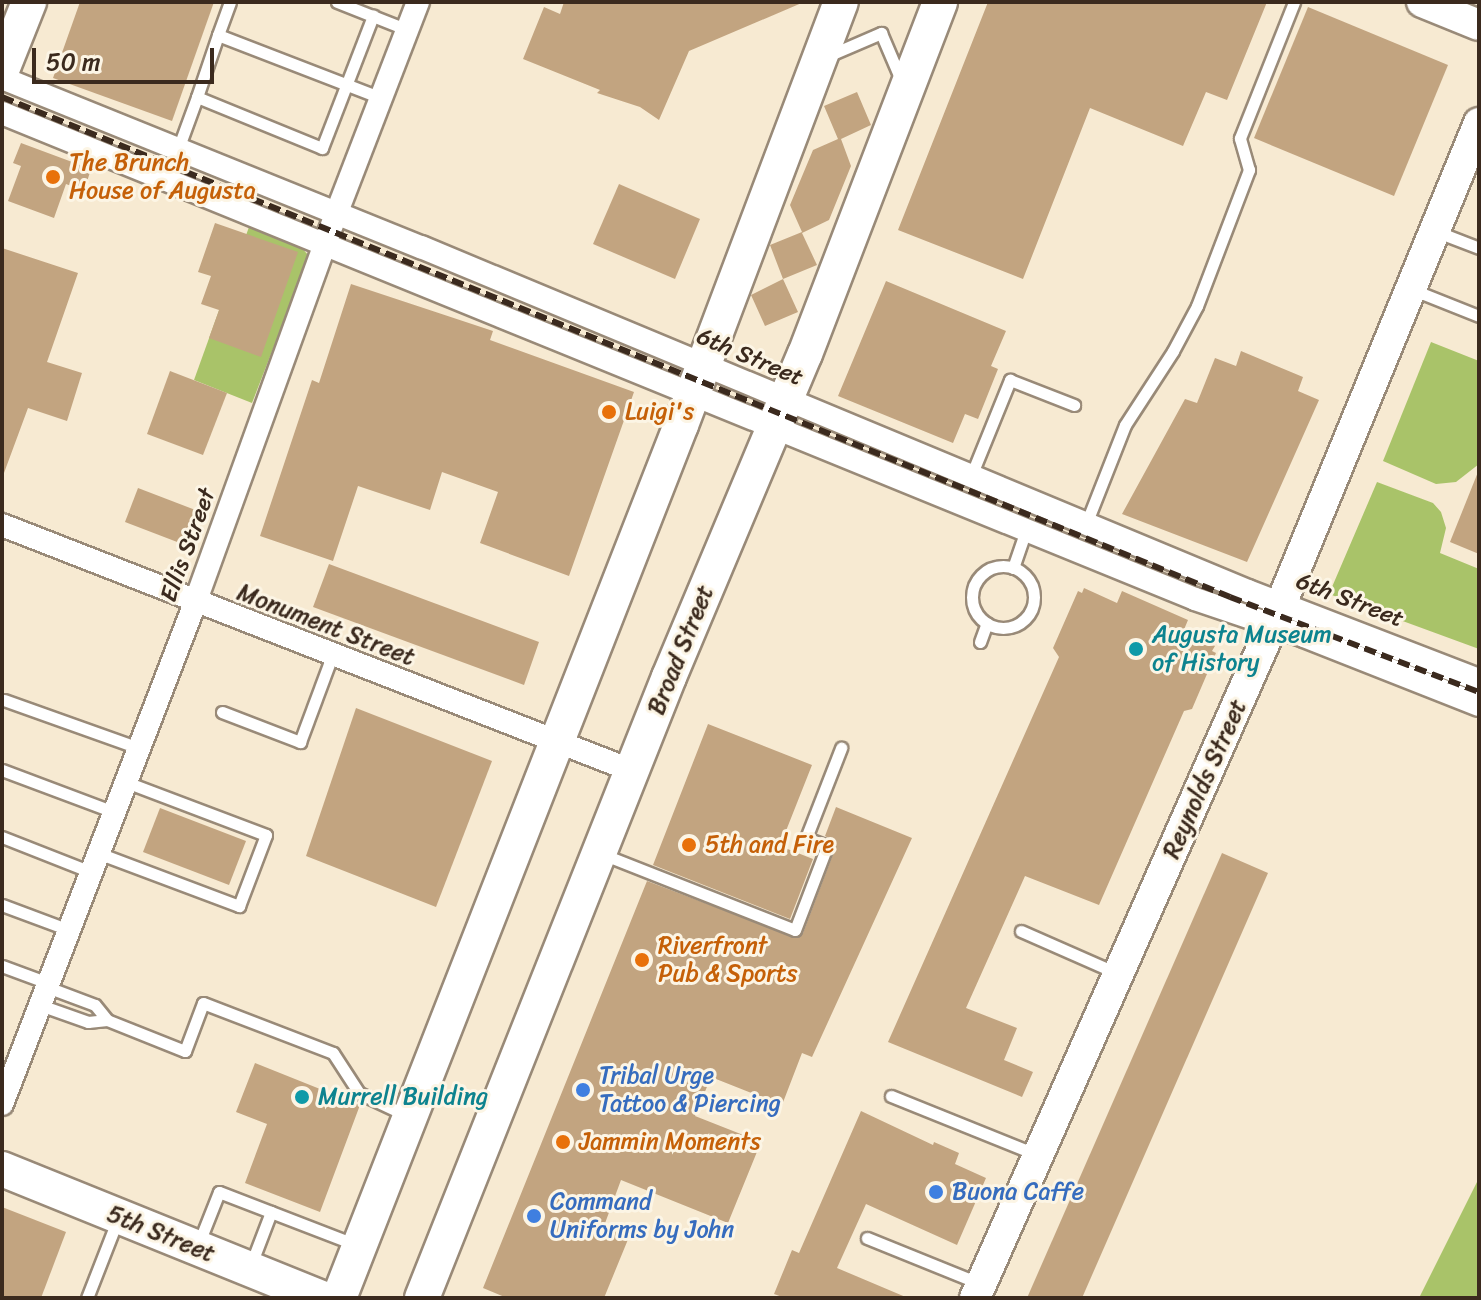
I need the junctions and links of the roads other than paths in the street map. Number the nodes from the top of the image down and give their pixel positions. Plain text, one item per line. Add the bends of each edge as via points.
1 (29, 2) edge
2 (230, 2) edge
3 (337, 2) edge
4 (418, 2) edge
5 (841, 2) edge
6 (940, 2) edge
7 (1294, 2) edge
8 (1422, 2) edge
9 (373, 16) junction
10 (1479, 25) edge
11 (408, 30) junction
12 (218, 35) junction
13 (819, 60) junction
14 (2, 70) edge
15 (2, 78) edge
16 (345, 87) junction
17 (906, 92) junction
18 (197, 97) junction
19 (381, 98) junction
20 (2, 113) edge
21 (1479, 123) edge
22 (178, 149) junction
23 (336, 213) junction
24 (1435, 230) junction
25 (325, 243) junction
26 (1479, 248) edge
27 (1411, 288) junction
28 (1479, 316) edge
29 (697, 379) junction
30 (1074, 405) dead end
31 (779, 413) junction
32 (971, 477) junction
33 (1086, 524) junction
34 (2, 525) edge
35 (1026, 530) junction
36 (1013, 568) junction
37 (195, 603) junction
38 (1277, 613) junction
39 (987, 623) junction
40 (980, 642) dead end
41 (332, 656) junction
42 (1479, 680) edge
43 (4, 700) edge
44 (1479, 705) edge
45 (222, 712) dead end
46 (558, 742) junction
47 (139, 748) junction
48 (841, 748) dead end
49 (2, 770) edge
50 (633, 771) junction
51 (126, 782) junction
52 (114, 812) junction
53 (2, 837) edge
54 (601, 853) junction
55 (95, 862) junction
56 (2, 905) edge
57 (69, 930) junction
58 (1021, 931) dead end
59 (2, 966) edge
60 (1119, 974) junction
61 (45, 991) junction
62 (107, 1020) junction
63 (891, 1096) dead end
64 (2, 1104) edge
65 (409, 1116) junction
66 (1039, 1156) junction
67 (2, 1169) edge
68 (271, 1212) junction
69 (118, 1216) junction
70 (867, 1238) dead end
71 (359, 1245) junction
72 (197, 1248) junction
73 (249, 1269) junction
74 (978, 1291) edge
75 (87, 1298) edge
76 (321, 1298) edge
77 (339, 1298) edge
78 (422, 1298) edge

1 - 14 main road
2 - 12 lane
3 - 9 lane
4 - 11 street, Ellis Street
5 - 13 main road
6 - 17 main road, Broad Street
7 - 33 lane via 1240,138 1249,170 1203,292 1125,425
8 - 10 main road
9 - 11 lane
9 - 16 lane
11 - 19 street, Ellis Street
12 - 16 lane
12 - 18 lane
13 - 17 lane via 881,33
13 - 29 main road
15 - 22 street, 6th Street
16 - 18 lane via 322,148
16 - 19 lane
17 - 31 main road, Broad Street
18 - 22 lane
19 - 23 street, Ellis Street
20 - 25 street, 6th Street
21 - 24 main road, Reynolds Street
22 - 23 street, 6th Street
23 - 25 street, Ellis Street
23 - 29 street, 6th Street
24 - 26 lane
24 - 27 main road, Reynolds Street
25 - 29 street, 6th Street
25 - 37 street, Ellis Street
27 - 28 lane
27 - 38 main road, Reynolds Street
29 - 31 street, 6th Street
29 - 46 main road
30 - 32 lane via 1010,380
31 - 32 street, 6th Street
31 - 35 street, 6th Street
31 - 50 main road, Broad Street
32 - 33 street, 6th Street
33 - 38 street, 6th Street
34 - 37 street, Monument Street
35 - 36 lane
35 - 38 street, 6th Street via 1195,599
36 - 39 lane via 992,568 976,582 973,603
36 - 39 lane via 1032,588 1028,615 1003,628
37 - 41 street, Monument Street
37 - 47 street, Ellis Street
38 - 42 street, 6th Street
38 - 44 street, 6th Street
38 - 60 main road, Reynolds Street
39 - 40 lane
41 - 45 lane via 300,742
41 - 46 street, Monument Street
43 - 47 lane
46 - 50 street, Monument Street
46 - 65 main road
47 - 51 street, Ellis Street
48 - 54 lane via 806,838 827,846 795,930
49 - 52 lane
50 - 54 main road, Broad Street
51 - 52 street, Ellis Street
51 - 55 lane via 266,835 239,906
52 - 55 street, Ellis Street
53 - 55 lane
54 - 78 main road, Broad Street
55 - 57 street, Ellis Street
56 - 57 lane
57 - 61 street, Ellis Street
58 - 60 lane
59 - 61 lane
60 - 66 main road, Reynolds Street
61 - 62 lane via 95,1005
61 - 62 lane via 88,1022
61 - 64 street, Ellis Street
62 - 65 lane via 185,1051 203,1003 333,1053 359,1093
63 - 66 lane
65 - 71 main road
66 - 74 main road, Reynolds Street
67 - 69 main road, 5th Street
68 - 71 lane
68 - 72 lane via 219,1192
68 - 73 lane
69 - 72 main road, 5th Street
69 - 75 lane
70 - 74 lane
71 - 77 main road
72 - 73 main road, 5th Street
73 - 76 main road, 5th Street

